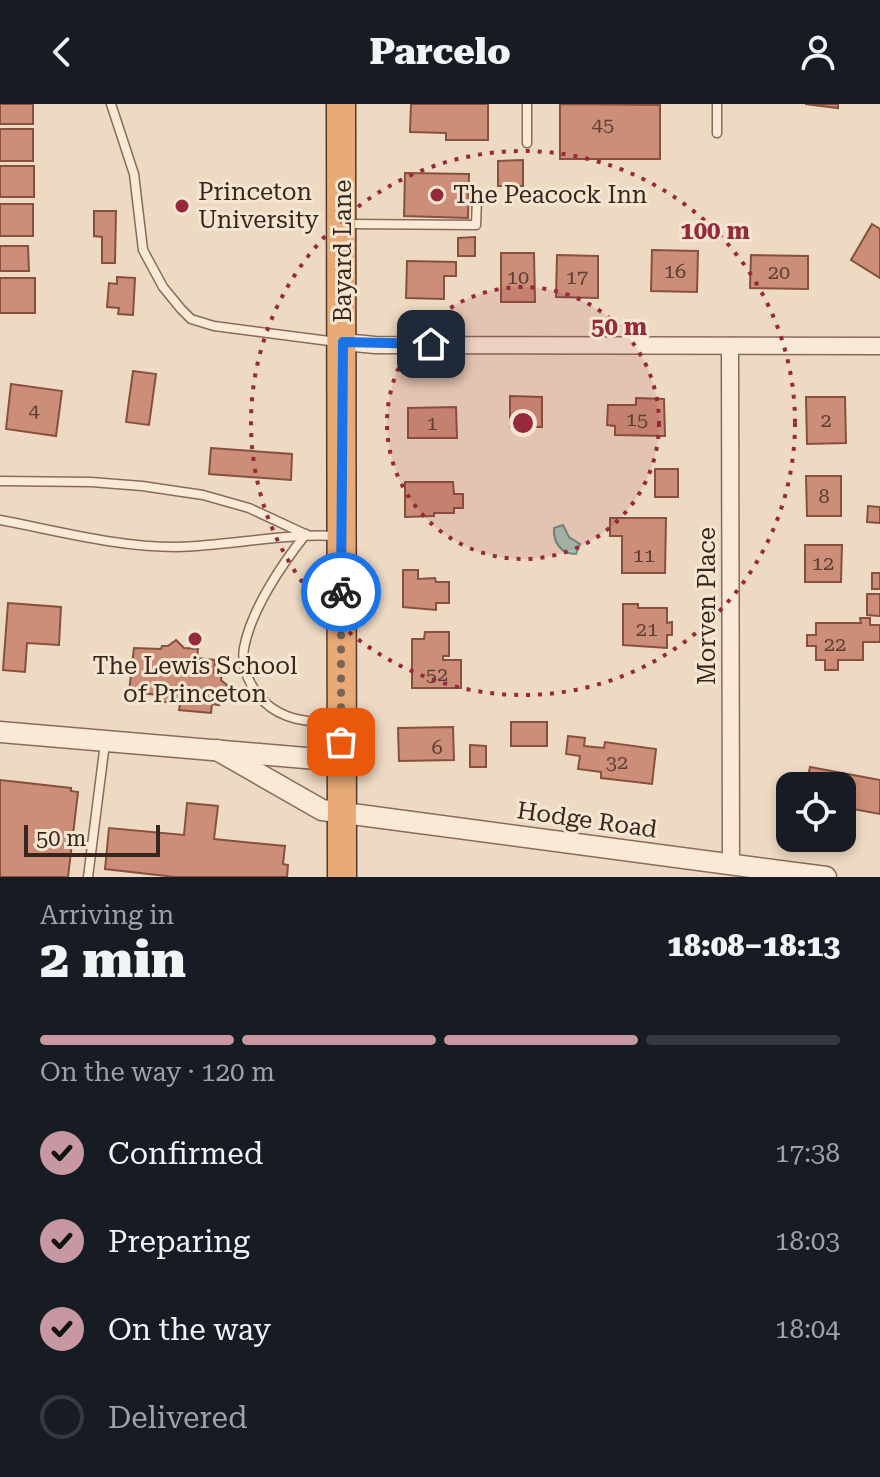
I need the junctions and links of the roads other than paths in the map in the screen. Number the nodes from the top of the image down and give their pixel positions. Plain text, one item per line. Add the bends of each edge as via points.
1 (111, 104) edge
2 (341, 104) edge
3 (527, 104) edge
4 (717, 104) edge
5 (717, 133) dead end
6 (527, 143) dead end
7 (477, 198) dead end
8 (343, 224) junction
9 (343, 342) junction
10 (730, 346) junction
11 (880, 346) edge
12 (0, 481) edge
13 (0, 520) edge
14 (306, 534) junction
15 (341, 536) junction
16 (341, 723) junction
17 (0, 732) edge
18 (105, 743) junction
19 (217, 750) junction
20 (341, 761) junction
21 (341, 813) junction
22 (731, 865) junction
23 (88, 877) edge
24 (342, 877) edge
25 (826, 877) edge

1 - 9 lane via 134,174 143,250 181,309 191,319 214,326
2 - 8 highway, Bayard Lane
3 - 6 lane
4 - 5 lane
7 - 8 lane via 476,225
8 - 9 highway, Bayard Lane
9 - 10 street
9 - 15 highway, Bayard Lane
10 - 11 street
10 - 22 street, Morven Place
12 - 14 lane via 103,483 203,495 249,508
13 - 14 lane via 127,544 174,547
14 - 15 lane
14 - 16 lane via 259,611 243,662 269,709 307,721
15 - 16 highway, Bayard Lane
16 - 20 highway, Bayard Lane
17 - 18 street
18 - 19 street
18 - 23 lane
19 - 20 street
19 - 21 street, Hodge Road via 322,810
20 - 21 highway, Bayard Lane
21 - 22 street, Hodge Road
21 - 24 highway, Bayard Lane
22 - 25 street, Hodge Road

